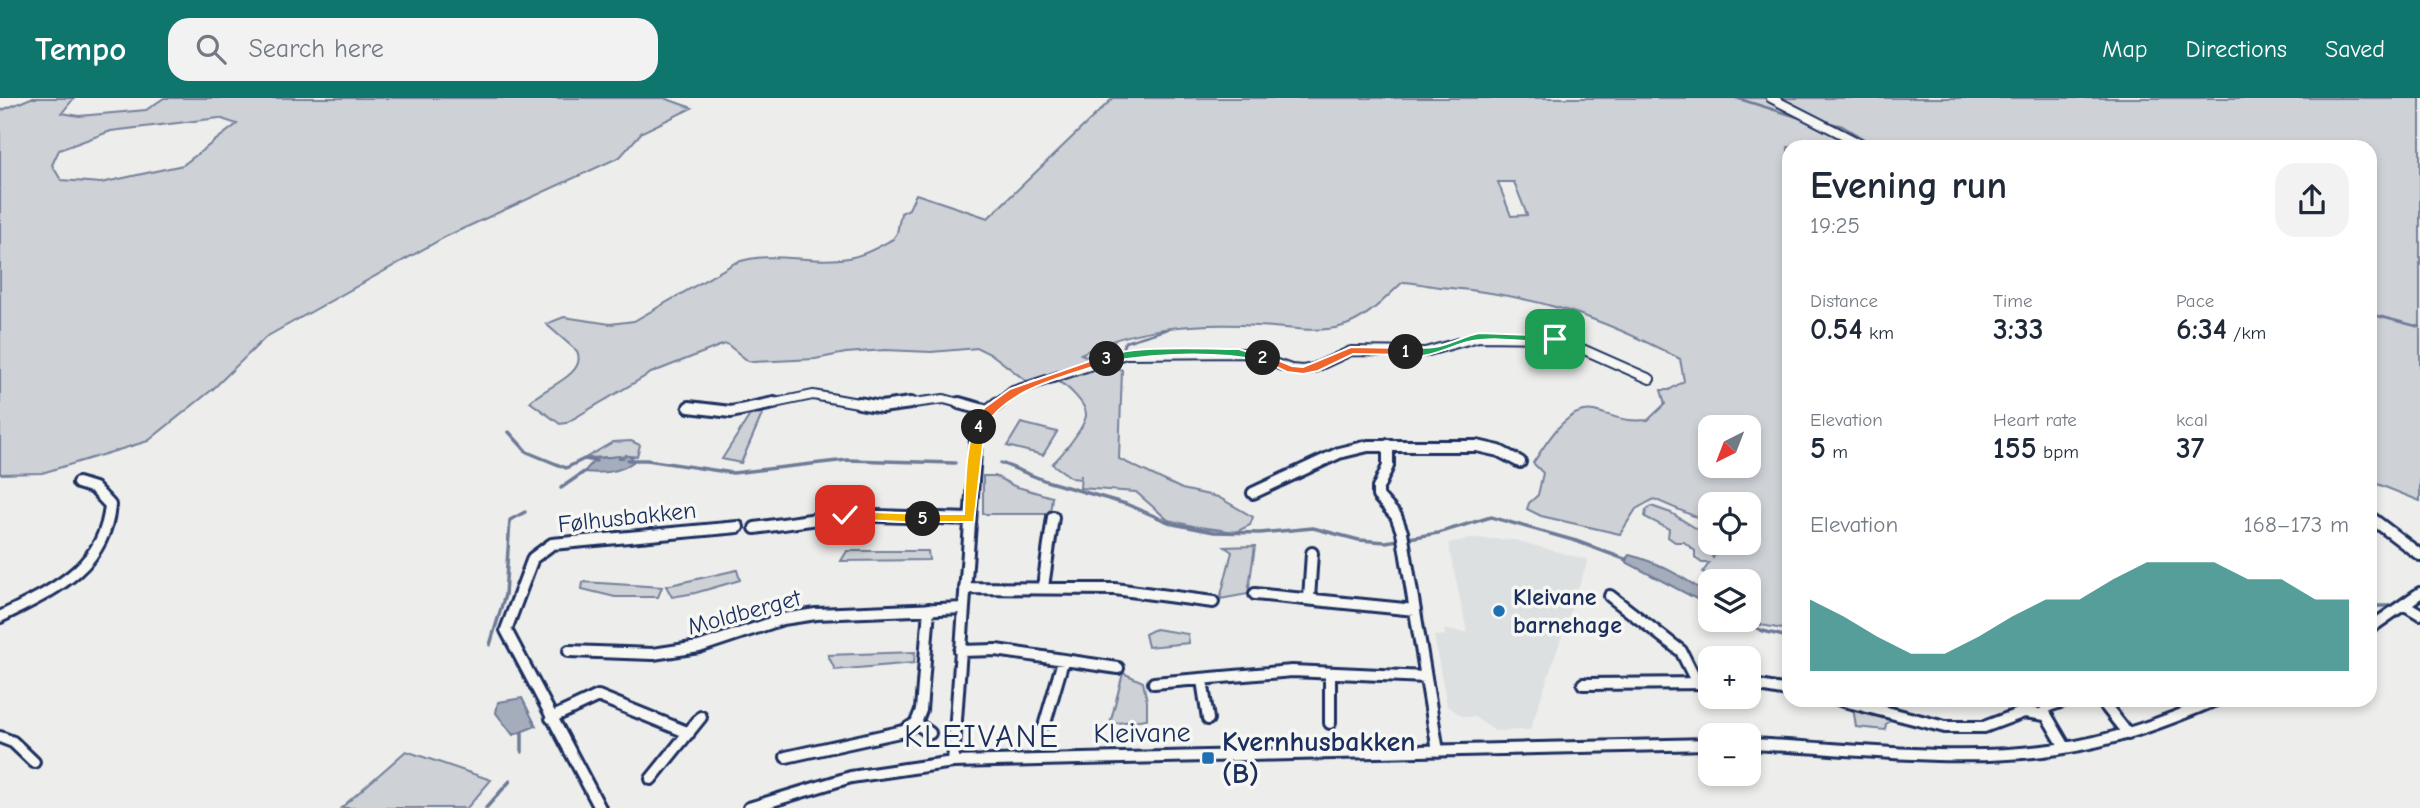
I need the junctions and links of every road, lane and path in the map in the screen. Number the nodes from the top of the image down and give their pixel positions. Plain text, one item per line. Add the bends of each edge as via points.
1 (1771, 98) edge
2 (1854, 140) edge
3 (1650, 379) dead end
4 (689, 407) dead end
5 (988, 411) junction
6 (1388, 445) junction
7 (1520, 462) dead end
8 (78, 483) dead end
9 (1253, 493) dead end
10 (1053, 517) dead end
11 (970, 519) junction
12 (2377, 522) edge
13 (738, 527) dead end
14 (755, 528) dead end
15 (1312, 553) dead end
16 (2420, 555) edge
17 (1043, 587) junction
18 (965, 588) junction
19 (2420, 593) edge
20 (1255, 594) dead end
21 (1610, 596) dead end
22 (1308, 599) junction
23 (1213, 602) dead end
24 (2405, 606) junction
25 (964, 608) junction
26 (929, 609) junction
27 (1415, 610) junction
28 (2420, 614) edge
29 (0, 617) edge
30 (2377, 624) edge
31 (569, 651) dead end
32 (960, 651) junction
33 (1063, 661) junction
34 (1118, 668) dead end
35 (1330, 674) junction
36 (1426, 677) junction
37 (1202, 680) junction
38 (1154, 683) dead end
39 (1697, 683) joint
40 (1583, 684) dead end
41 (1761, 686) edge
42 (1782, 690) edge
43 (1871, 707) edge
44 (2046, 707) edge
45 (2105, 707) edge
46 (2200, 707) edge
47 (2045, 715) junction
48 (701, 717) dead end
49 (551, 718) junction
50 (1208, 719) dead end
51 (916, 723) junction
52 (1045, 723) dead end
53 (1330, 723) dead end
54 (689, 733) junction
55 (930, 733) dead end
56 (2128, 734) junction
57 (0, 737) edge
58 (1698, 744) edge
59 (1761, 745) edge
60 (2064, 747) junction
61 (1438, 751) junction
62 (786, 757) dead end
63 (34, 762) dead end
64 (953, 762) junction
65 (652, 779) dead end
66 (600, 808) edge
67 (748, 808) edge

1 - 2 street
3 - 5 street via 1555,339 1484,336 1432,351 1351,351 1303,370 1245,353 1126,354 1023,386
4 - 5 street via 732,412 813,394 881,407 944,399
5 - 11 street via 977,432
6 - 7 street via 1477,446
6 - 9 street via 1339,453
6 - 27 street via 1388,466 1378,496 1399,522
8 - 29 street via 94,488 110,506 109,529 100,546 57,587
10 - 17 street
11 - 14 street via 845,515
11 - 18 street
12 - 16 street
13 - 49 street, Følhusbakken via 552,544 538,552 506,630
15 - 22 street
17 - 18 street
17 - 23 street via 1115,589
18 - 25 street
19 - 24 street
20 - 22 street
21 - 39 street via 1681,651
22 - 27 street
24 - 28 street
24 - 30 street
25 - 26 street, Moldberget
25 - 32 street
26 - 31 street, Moldberget via 783,619 699,647 653,654
26 - 51 street
27 - 36 street
32 - 33 street via 996,650
32 - 64 street
33 - 34 street
33 - 52 street
35 - 36 street
35 - 37 street via 1269,672
35 - 53 street
36 - 61 street
37 - 38 street
37 - 50 street
39 - 40 street
41 - 42 street
43 - 47 street via 1934,727 1987,727 2020,710
44 - 47 street
45 - 56 street
46 - 56 street
47 - 60 street
48 - 54 street
49 - 54 street via 598,696
49 - 66 street, Følhusbakken
51 - 55 street
51 - 62 street via 900,733
54 - 65 street
56 - 60 street
57 - 63 street via 13,742
58 - 61 street, Kleivane
59 - 60 street via 1965,754
61 - 64 street, Kleivane
64 - 67 street, Kleivane via 851,777

